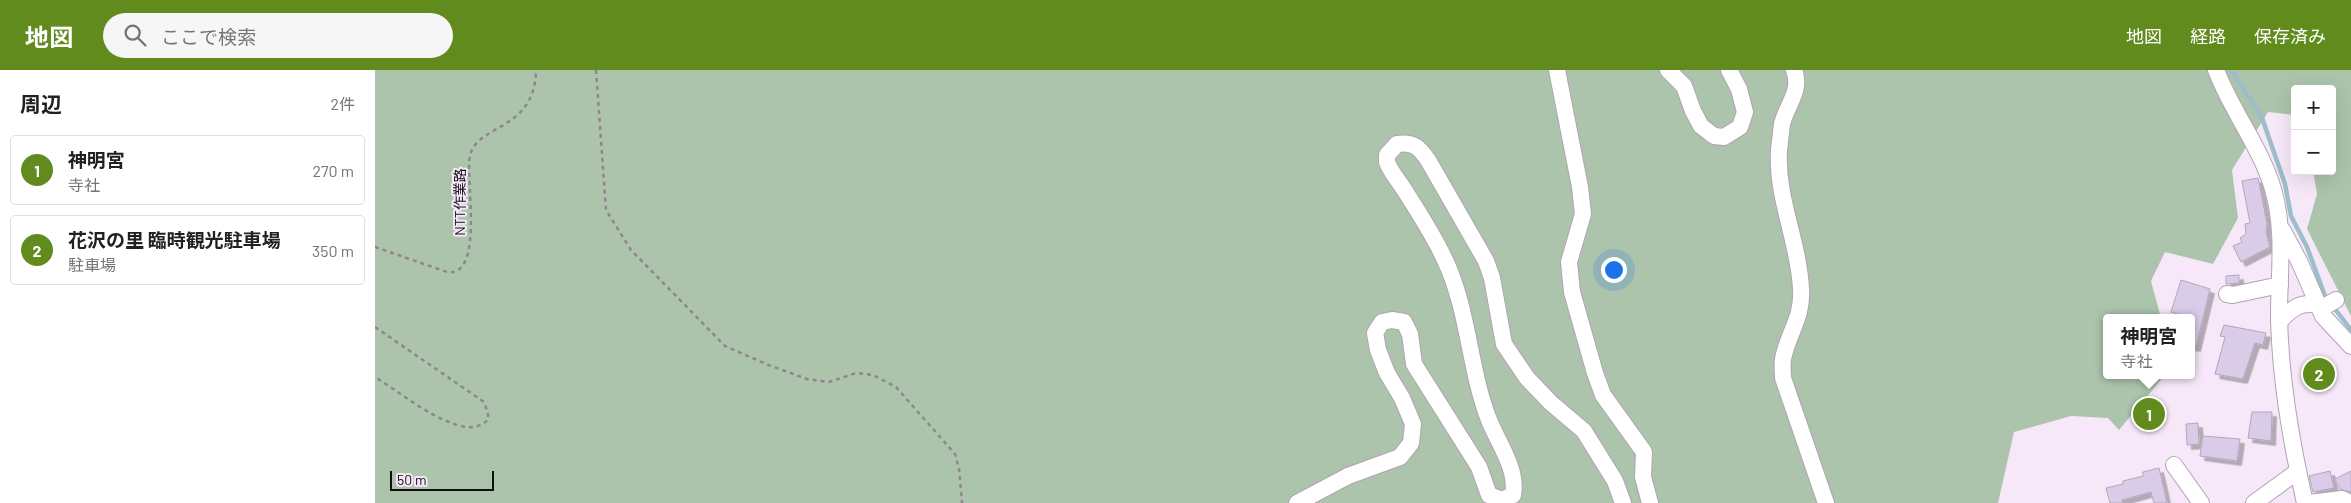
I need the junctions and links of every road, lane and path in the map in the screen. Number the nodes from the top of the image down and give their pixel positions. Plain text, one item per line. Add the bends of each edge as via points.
1 (536, 70) edge
2 (596, 70) edge
3 (1557, 70) edge
4 (1668, 70) edge
5 (1729, 70) edge
6 (1794, 70) edge
7 (2216, 70) edge
8 (2280, 225) junction
9 (375, 247) edge
10 (2280, 285) junction
11 (2227, 294) dead end
12 (2336, 300) dead end
13 (2319, 307) junction
14 (2279, 322) junction
15 (375, 327) edge
16 (2351, 346) edge
17 (375, 377) edge
18 (2174, 465) dead end
19 (2297, 470) junction
20 (961, 503) edge
21 (1297, 503) edge
22 (1623, 503) edge
23 (1650, 503) edge
24 (1827, 503) edge
25 (2201, 503) edge
26 (2253, 503) edge
27 (2305, 503) edge
28 (2309, 503) edge
29 (2350, 503) edge

1 - 9 path, NTT作業路 via 529,102 518,116 478,142 470,154 471,228 465,264 459,270 447,272
2 - 20 path via 606,210 631,250 725,346 807,379 829,382 855,372 873,375 896,388 955,454
3 - 23 street via 1583,214 1569,262 1572,292 1603,395 1644,452 1643,477
4 - 5 street via 1684,86 1701,126 1714,136 1724,137 1740,127 1745,112 1739,89
6 - 24 street via 1798,80 1783,123 1779,180 1799,266 1801,290 1800,313 1783,359 1783,378
7 - 8 street via 2266,170 2276,199
8 - 10 street
8 - 13 street
10 - 11 street
10 - 14 street
12 - 13 street
13 - 14 street via 2307,303 2300,305
13 - 16 street via 2323,316
14 - 19 street via 2281,360
15 - 17 path via 484,402 488,420 468,428 446,421
18 - 25 street
19 - 26 street
19 - 27 street
21 - 22 street via 1348,476 1400,457 1411,443 1413,424 1387,373 1375,333 1383,322 1392,320 1404,322 1410,334 1414,364 1479,467 1489,495 1502,500 1513,495 1515,488 1509,463 1491,425 1479,388 1453,278 1387,162 1387,155 1397,144 1408,142 1420,148 1428,160 1486,262 1504,344 1527,378 1583,431 1615,481
28 - 29 street via 2342,499

